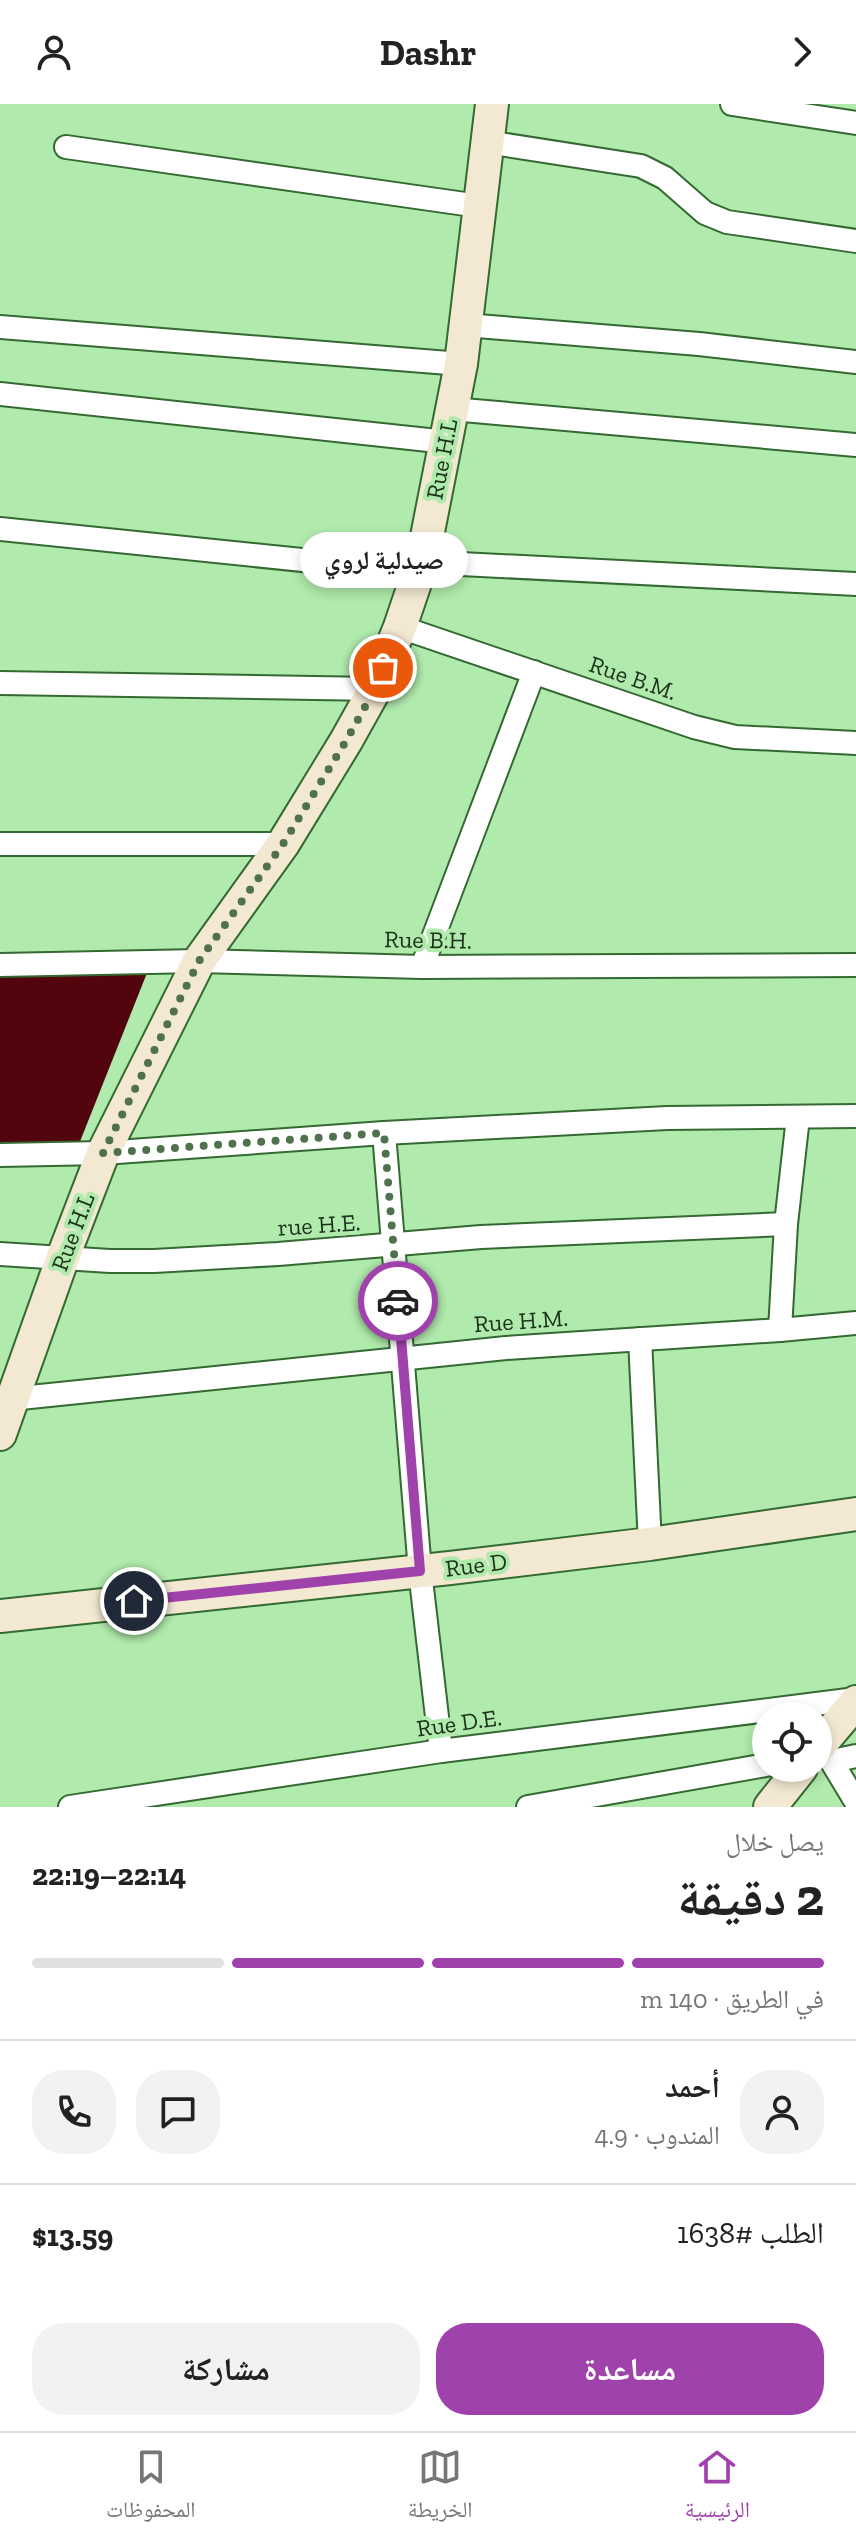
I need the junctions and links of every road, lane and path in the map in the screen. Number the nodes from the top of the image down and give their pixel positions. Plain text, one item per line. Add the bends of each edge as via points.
1 (492, 104) edge
2 (732, 104) edge
3 (856, 123) edge
4 (487, 142) junction
5 (66, 147) dead end
6 (479, 206) junction
7 (856, 241) edge
8 (465, 325) junction
9 (0, 327) edge
10 (856, 362) edge
11 (461, 364) junction
12 (0, 394) edge
13 (452, 409) junction
14 (447, 442) junction
15 (856, 445) edge
16 (0, 529) edge
17 (421, 567) junction
18 (856, 584) edge
19 (400, 627) junction
20 (534, 672) junction
21 (0, 683) edge
22 (375, 689) junction
23 (856, 743) edge
24 (0, 844) edge
25 (283, 844) junction
26 (199, 961) junction
27 (0, 965) edge
28 (856, 965) edge
29 (422, 967) junction
30 (856, 1116) edge
31 (798, 1117) junction
32 (384, 1133) junction
33 (103, 1153) junction
34 (0, 1155) edge
35 (786, 1224) junction
36 (392, 1245) junction
37 (0, 1254) edge
38 (63, 1257) junction
39 (856, 1323) edge
40 (780, 1330) junction
41 (640, 1339) junction
42 (403, 1358) junction
43 (7, 1399) edge
44 (0, 1434) edge
45 (856, 1514) edge
46 (650, 1544) junction
47 (420, 1571) junction
48 (0, 1616) edge
49 (856, 1700) edge
50 (832, 1735) edge
51 (441, 1751) junction
52 (832, 1755) edge
53 (856, 1756) edge
54 (752, 1767) edge
55 (832, 1772) edge
56 (793, 1782) edge
57 (856, 1802) edge
58 (70, 1807) edge
59 (528, 1807) edge
60 (770, 1807) edge

1 - 4 street, Rue H.L
2 - 3 street
4 - 6 street, Rue H.L
4 - 7 street via 641,166 665,178 705,213 727,222
5 - 6 street
6 - 8 street, Rue H.L
8 - 10 street
8 - 11 street, Rue H.L
9 - 11 street
11 - 13 street, Rue H.L
12 - 14 street
13 - 14 street, Rue H.L
13 - 15 street
14 - 17 street, Rue H.L
16 - 17 street
17 - 18 street
17 - 19 street, Rue H.L
19 - 20 street, Rue B.M.
19 - 22 street, Rue H.L
20 - 23 street, Rue B.M. via 735,737
20 - 29 street
21 - 22 street
22 - 25 street, Rue H.L
24 - 25 street
25 - 26 street, Rue H.L
26 - 27 street, Rue B.H.
26 - 29 street, Rue B.H.
26 - 33 street, Rue H.L
28 - 29 street, Rue B.H.
30 - 31 street
31 - 32 street via 667,1118
31 - 35 street
32 - 33 street
32 - 36 street
33 - 34 street
33 - 38 street, Rue H.L
35 - 36 street, rue H.E.
35 - 40 street
36 - 38 street, rue H.E. via 154,1261
36 - 42 street
37 - 38 street, rue H.E.
38 - 43 street, Rue H.L
39 - 40 street, Rue H.M.
40 - 41 street, Rue H.M.
41 - 42 street, Rue H.M.
41 - 46 street
42 - 43 street, Rue H.M.
42 - 47 street
43 - 44 street, Rue H.L
45 - 46 street, Rue D
46 - 47 street, Rue D
47 - 48 street, Rue D
47 - 51 street
49 - 50 street
49 - 51 street, Rue D.E.
51 - 58 street, Rue D.E.
52 - 53 street
54 - 59 street
55 - 57 street
56 - 60 street

